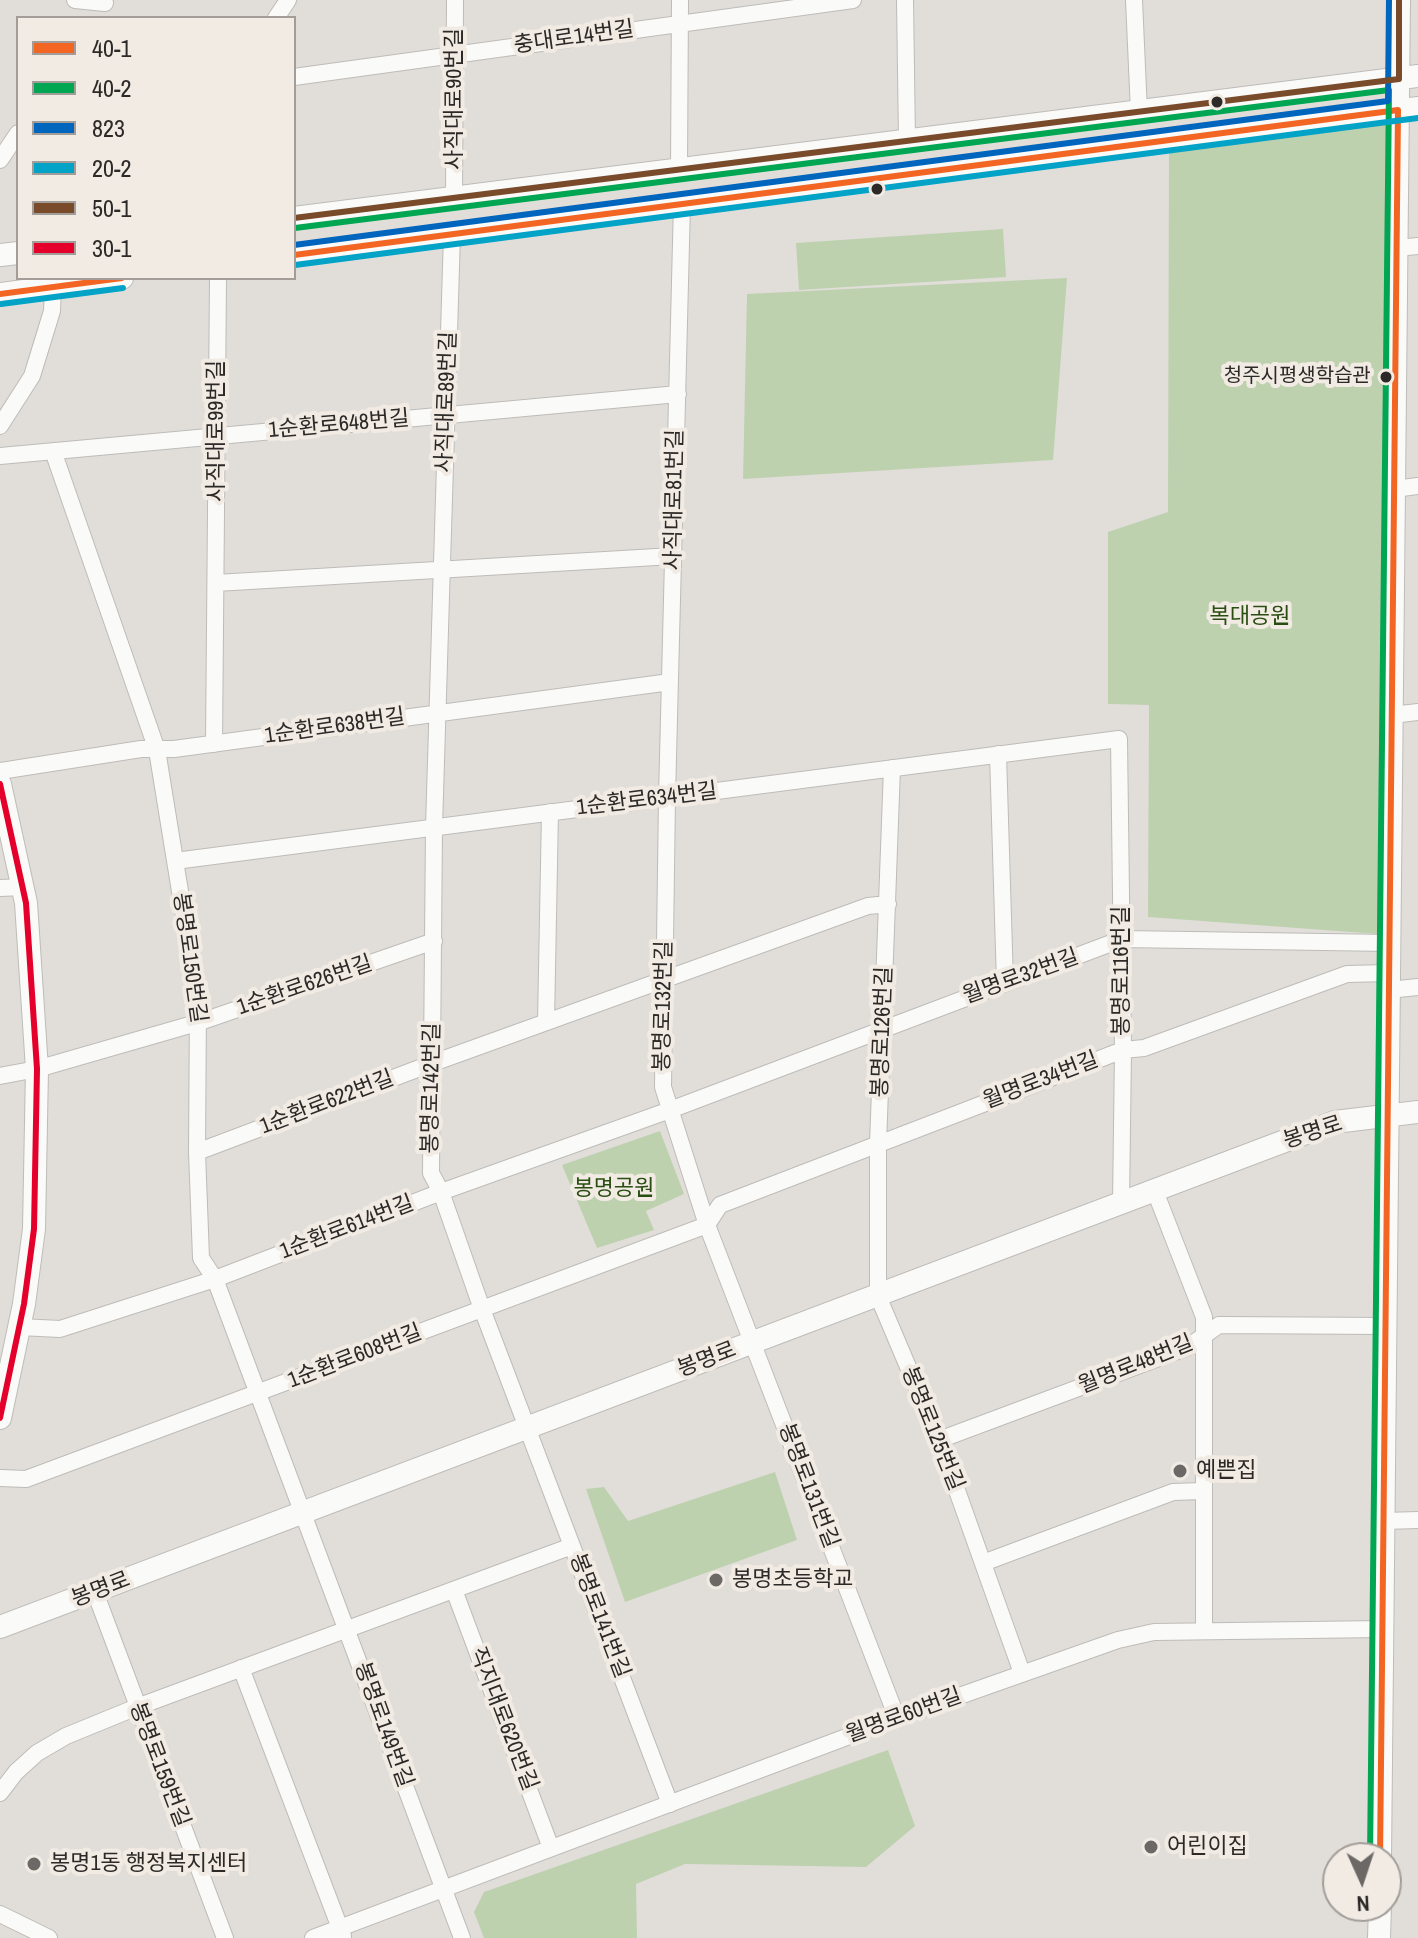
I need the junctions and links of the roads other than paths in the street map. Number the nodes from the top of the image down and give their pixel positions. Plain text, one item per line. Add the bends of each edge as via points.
1 (75, 0) edge
2 (455, 0) edge
3 (680, 0) edge
4 (853, 0) edge
5 (905, 0) edge
6 (1134, 0) edge
7 (1399, 0) edge
8 (1409, 0) edge
9 (105, 6) edge
10 (1418, 13) edge
11 (679, 24) junction
12 (456, 54) junction
13 (296, 77) edge
14 (1406, 94) edge
15 (1139, 112) junction
16 (16, 136) edge
17 (907, 141) junction
18 (0, 160) edge
19 (679, 170) junction
20 (454, 198) junction
21 (682, 203) junction
22 (296, 218) edge
23 (452, 234) junction
24 (1407, 247) edge
25 (296, 255) edge
26 (107, 280) edge
27 (218, 280) edge
28 (53, 287) junction
29 (0, 294) edge
30 (678, 394) junction
31 (446, 415) junction
32 (0, 426) edge
33 (217, 436) junction
34 (53, 451) junction
35 (0, 456) edge
36 (1418, 486) edge
37 (1394, 489) junction
38 (673, 556) junction
39 (442, 569) junction
40 (216, 583) junction
41 (670, 682) junction
42 (1418, 712) edge
43 (438, 713) junction
44 (1392, 715) junction
45 (1119, 739) joint
46 (214, 744) junction
47 (157, 750) junction
48 (998, 754) junction
49 (892, 768) junction
50 (0, 771) edge
51 (0, 784) edge
52 (667, 797) junction
53 (550, 812) junction
54 (434, 827) junction
55 (175, 861) junction
56 (23, 887) junction
57 (0, 888) edge
58 (888, 904) junction
59 (1122, 939) junction
60 (434, 941) junction
61 (1390, 943) junction
62 (664, 980) junction
63 (1389, 981) junction
64 (1005, 983) junction
65 (1418, 987) edge
66 (200, 1022) junction
67 (546, 1022) junction
68 (884, 1028) junction
69 (1123, 1050) junction
70 (433, 1063) junction
71 (37, 1069) junction
72 (0, 1076) edge
73 (670, 1110) junction
74 (1418, 1112) edge
75 (1388, 1117) junction
76 (878, 1144) junction
77 (197, 1152) junction
78 (1155, 1191) junction
79 (441, 1192) junction
80 (1121, 1204) junction
81 (707, 1225) junction
82 (215, 1279) junction
83 (878, 1296) junction
84 (482, 1309) junction
85 (1386, 1326) junction
86 (20, 1327) junction
87 (1203, 1338) junction
88 (753, 1343) junction
89 (258, 1393) junction
90 (2, 1403) edge
91 (527, 1428) junction
92 (939, 1440) junction
93 (0, 1478) edge
94 (1202, 1491) junction
95 (301, 1513) junction
96 (1418, 1520) edge
97 (1384, 1521) junction
98 (572, 1546) junction
99 (983, 1563) junction
100 (454, 1590) junction
101 (95, 1592) junction
102 (5, 1626) edge
103 (1383, 1629) junction
104 (348, 1630) junction
105 (1204, 1630) junction
106 (241, 1668) junction
107 (1022, 1673) junction
108 (137, 1707) junction
109 (897, 1718) junction
110 (0, 1793) edge
111 (670, 1804) junction
112 (1380, 1842) edge
113 (551, 1848) junction
114 (443, 1889) junction
115 (0, 1914) edge
116 (341, 1933) edge
117 (49, 1938) edge
118 (225, 1938) edge
119 (313, 1938) edge
120 (462, 1938) edge

1 - 9 street
2 - 12 street, 사직대로90번길
3 - 11 street
4 - 11 street, 충대로14번길
5 - 17 street
6 - 15 street
7 - 14 street
8 - 10 street
11 - 12 street, 충대로14번길
11 - 19 street
12 - 13 street, 충대로14번길
12 - 20 street, 사직대로90번길
14 - 15 street
14 - 21 street
14 - 24 street
15 - 17 street
16 - 18 street
17 - 19 street
19 - 20 street
20 - 22 street
21 - 23 street
21 - 30 street, 사직대로81번길
23 - 25 street
23 - 31 street, 사직대로89번길
24 - 37 street
26 - 28 street
27 - 33 street, 사직대로99번길
28 - 29 street
28 - 32 street via 52,311 32,376
30 - 31 street, 1순환로648번길
30 - 38 street, 사직대로81번길
31 - 33 street, 1순환로648번길
31 - 39 street, 사직대로89번길
33 - 34 street, 1순환로648번길
33 - 40 street, 사직대로99번길
34 - 35 street, 1순환로648번길
34 - 47 street, 봉명로150번길
36 - 37 street
37 - 44 street
38 - 39 street
38 - 41 street, 사직대로81번길
39 - 40 street
39 - 43 street, 사직대로89번길
40 - 46 street, 사직대로99번길
41 - 43 street, 1순환로638번길
41 - 52 street, 사직대로81번길
42 - 44 street
43 - 46 street, 1순환로638번길
43 - 54 street, 사직대로89번길
44 - 61 street
45 - 48 street, 1순환로634번길
45 - 59 street, 봉명로116번길
46 - 47 street, 1순환로638번길
47 - 50 street, 1순환로638번길
47 - 55 street, 봉명로150번길
48 - 49 street, 1순환로634번길
48 - 64 street
49 - 52 street, 1순환로634번길
49 - 58 street, 봉명로126번길
51 - 56 street
52 - 53 street, 1순환로634번길
52 - 62 street, 봉명로132번길
53 - 54 street, 1순환로634번길
53 - 67 street
54 - 55 street, 1순환로634번길
54 - 60 street, 봉명로142번길
55 - 66 street, 봉명로150번길
56 - 57 street
56 - 71 street
58 - 62 street, 1순환로622번길 via 868,906
58 - 68 street, 봉명로126번길
59 - 61 street, 월명로32번길
59 - 64 street, 월명로32번길
59 - 69 street, 봉명로116번길
60 - 66 street, 1순환로626번길
60 - 70 street, 봉명로142번길
61 - 63 street
62 - 67 street, 1순환로622번길
62 - 73 street, 봉명로132번길 via 663,1087
63 - 65 street, 월명로34번길
63 - 69 street, 월명로34번길 via 1347,974 1144,1048
63 - 75 street
64 - 68 street, 월명로32번길
66 - 71 street, 1순환로626번길
66 - 77 street, 봉명로150번길
67 - 70 street, 1순환로622번길
68 - 73 street, 월명로32번길
68 - 76 street, 봉명로126번길
69 - 76 street, 월명로34번길
69 - 80 street, 봉명로116번길
70 - 77 street, 1순환로622번길
70 - 79 street, 봉명로142번길 via 431,1173
71 - 72 street, 1순환로626번길
71 - 86 street via 34,1229
73 - 79 street, 1순환로614번길
73 - 81 street, 봉명로132번길
74 - 75 street, 봉명로
75 - 78 street, 봉명로 via 1335,1122
75 - 85 street
76 - 81 street, 월명로34번길 via 720,1205
76 - 83 street, 봉명로126번길
77 - 82 street, 봉명로150번길 via 201,1258
78 - 80 street, 봉명로
78 - 87 street via 1204,1317
79 - 82 street, 1순환로614번길
79 - 84 street, 봉명로142번길
80 - 83 street, 봉명로
81 - 84 street, 1순환로608번길
81 - 88 street, 봉명로132번길
82 - 86 street, 1순환로614번길 via 60,1329
82 - 89 street, 봉명로150번길
83 - 88 street, 봉명로
83 - 92 street, 봉명로125번길
84 - 89 street, 1순환로608번길
84 - 91 street, 봉명로142번길
85 - 87 street, 월명로48번길 via 1219,1325
85 - 97 street
86 - 90 street
87 - 92 street, 월명로48번길
87 - 94 street
88 - 91 street, 봉명로
88 - 109 street, 봉명로131번길
89 - 93 street, 1순환로608번길 via 26,1479
89 - 95 street, 봉명로150번길
91 - 95 street, 봉명로
91 - 98 street, 봉명로141번길
92 - 99 street, 봉명로125번길
94 - 99 street via 1173,1492
94 - 105 street
95 - 101 street, 봉명로
95 - 104 street, 봉명로149번길
96 - 97 street
97 - 103 street
98 - 100 street
98 - 111 street, 봉명로141번길
99 - 107 street, 봉명로125번길
100 - 104 street
100 - 113 street, 직지대로620번길
101 - 102 street, 봉명로
101 - 108 street, 봉명로159번길
103 - 105 street, 월명로60번길
103 - 112 street
104 - 106 street
104 - 114 street, 봉명로149번길
105 - 107 street, 월명로60번길 via 1118,1640
106 - 108 street
106 - 116 street
107 - 109 street, 월명로60번길
108 - 110 street via 37,1753
108 - 118 street, 봉명로159번길
109 - 111 street, 월명로60번길
111 - 113 street, 월명로60번길
113 - 114 street, 월명로60번길
114 - 116 street, 월명로60번길
114 - 120 street, 봉명로149번길
115 - 117 street
116 - 119 street, 월명로60번길

